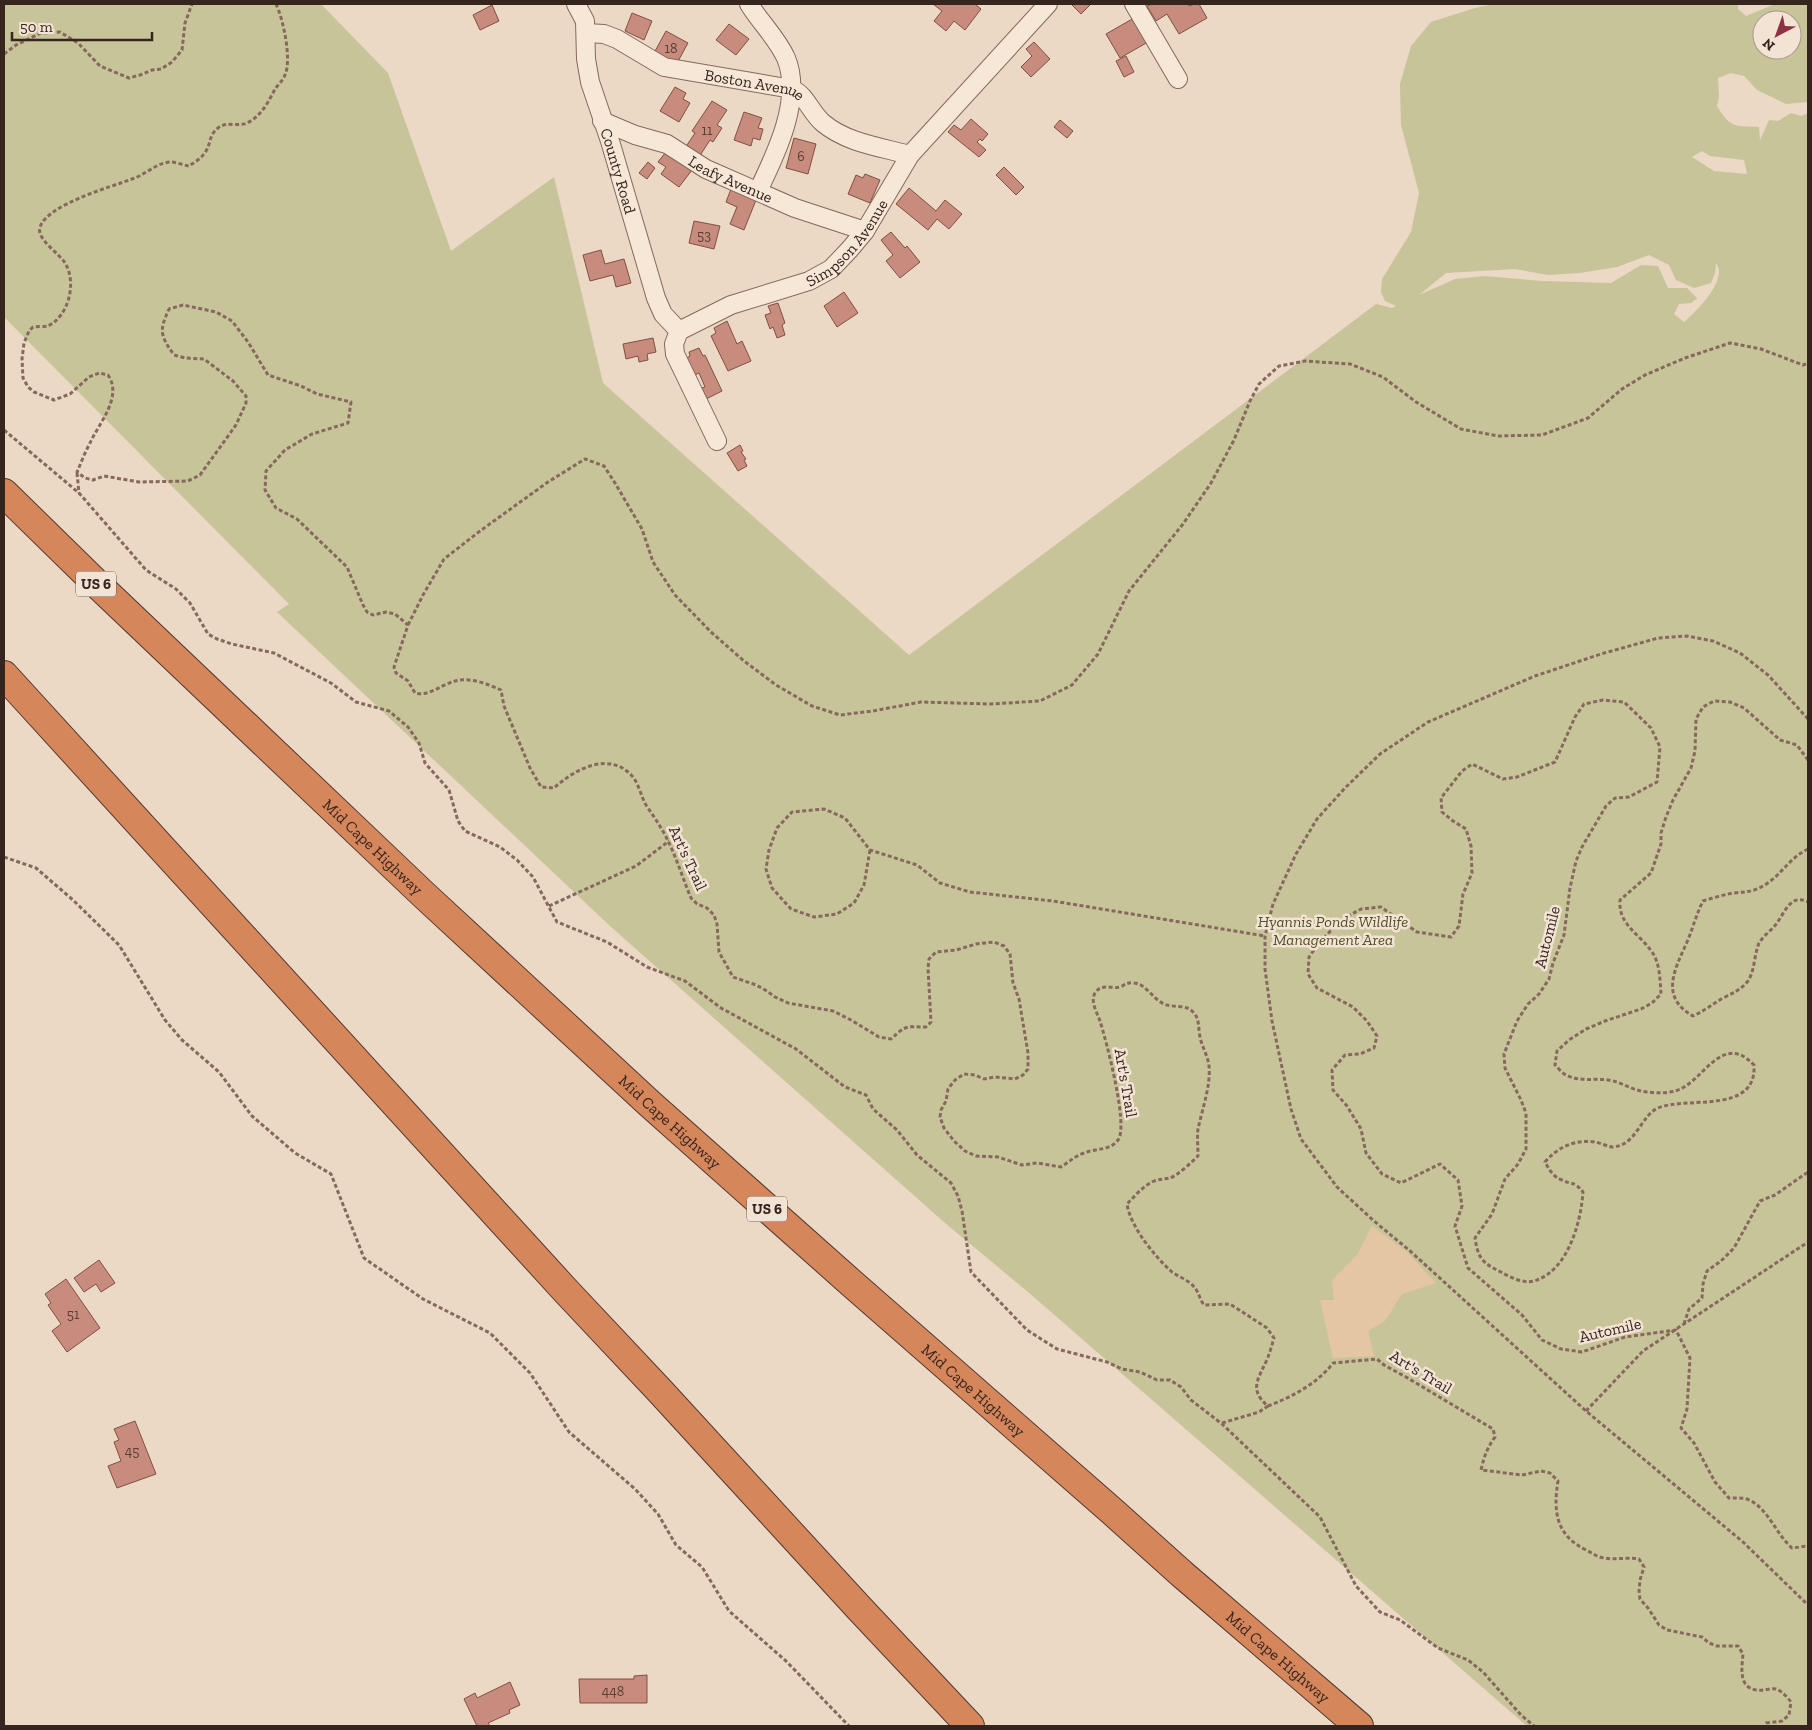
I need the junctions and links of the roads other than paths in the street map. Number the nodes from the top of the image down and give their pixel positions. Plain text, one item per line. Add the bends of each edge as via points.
1 (576, 4) edge
2 (749, 4) edge
3 (1048, 4) edge
4 (1134, 4) edge
5 (587, 19) edge
6 (1178, 79) dead end
7 (792, 89) junction
8 (602, 121) junction
9 (910, 155) junction
10 (758, 191) junction
11 (865, 231) junction
12 (679, 331) junction
13 (717, 441) dead end
14 (4, 493) edge
15 (4, 675) edge
16 (970, 1726) edge
17 (1359, 1726) edge

1 - 5 street
2 - 7 street via 786,59
3 - 9 street, Simpson Avenue
4 - 6 street
5 - 7 street, Boston Avenue via 604,34 664,67
5 - 8 street, County Road via 586,59
7 - 9 street, Boston Avenue via 800,93 821,121 843,136
7 - 10 street via 781,137
8 - 10 street, Leafy Avenue via 667,144 706,170
8 - 12 street, County Road via 656,298 663,314
9 - 11 street, Simpson Avenue
10 - 11 street, Leafy Avenue via 795,208
11 - 12 street, Simpson Avenue via 831,269 809,281 730,305
12 - 13 street via 674,344 677,360
14 - 17 highway, Mid Cape Highway / US 6 via 417,888 650,1104 849,1282
15 - 16 highway via 565,1290

